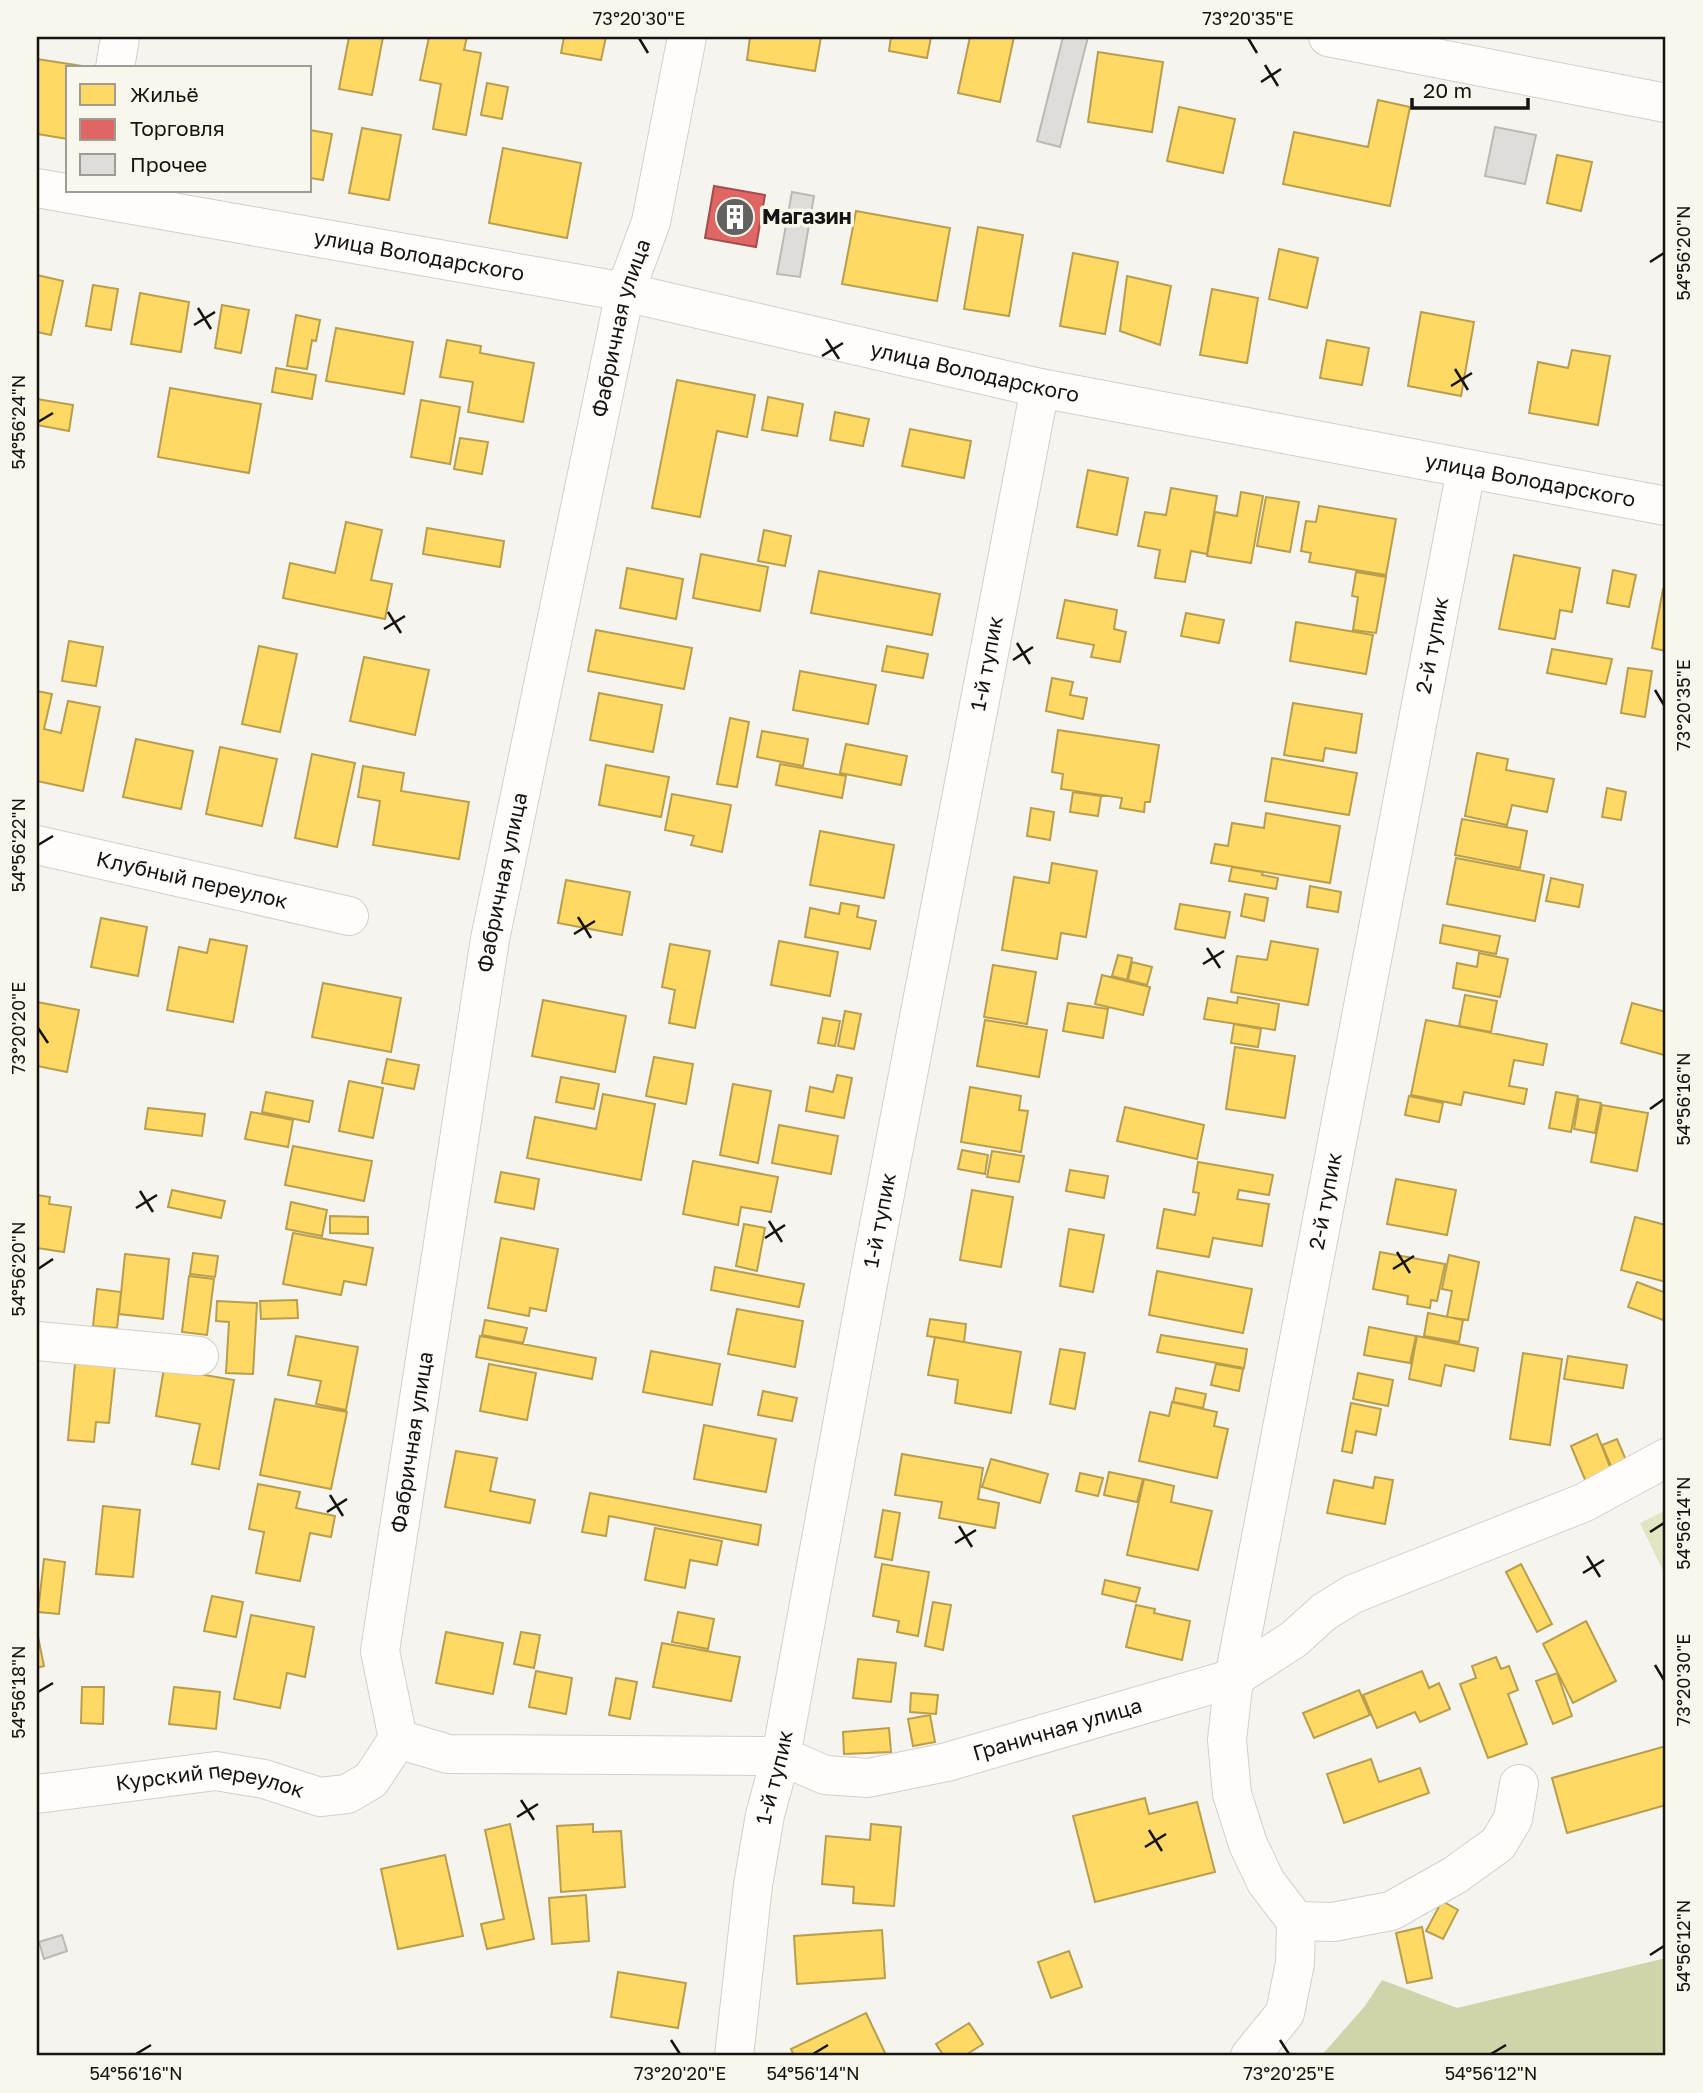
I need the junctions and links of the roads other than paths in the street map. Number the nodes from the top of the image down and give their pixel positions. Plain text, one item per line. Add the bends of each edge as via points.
1 (120, 37) edge
2 (687, 37) edge
3 (1328, 37) edge
4 (115, 66) edge
5 (1666, 103) edge
6 (37, 188) edge
7 (66, 191) edge
8 (74, 192) edge
9 (92, 194) edge
10 (625, 292) junction
11 (1040, 388) junction
12 (1466, 470) junction
13 (1666, 506) edge
14 (37, 845) edge
15 (349, 916) dead end
16 (37, 1341) edge
17 (199, 1356) dead end
18 (1666, 1458) edge
19 (1234, 1678) junction
20 (398, 1739) junction
21 (781, 1756) junction
22 (1519, 1784) dead end
23 (37, 1794) edge
24 (1296, 1922) junction
25 (734, 2056) edge
26 (1250, 2056) edge

1 - 4 street
2 - 10 street, Фабричная улица via 651,222
3 - 5 street
6 - 7 street, улица Володарского
8 - 9 street, улица Володарского
9 - 10 street, улица Володарского
10 - 11 street, улица Володарского
10 - 20 street, Фабричная улица via 486,966 380,1651
11 - 12 street, улица Володарского
11 - 21 street, 1-й тупик
12 - 13 street, улица Володарского
12 - 19 street, 2-й тупик
14 - 15 street, Клубный переулок
16 - 17 street
18 - 19 street, Граничная улица via 1583,1503 1353,1594
19 - 21 street, Граничная улица via 947,1762 868,1777 825,1775
19 - 24 street, 2-й тупик via 1227,1740 1232,1794 1266,1882
20 - 21 street, Граничная улица via 448,1754
20 - 23 street, Курский переулок via 370,1780 346,1794 320,1797 264,1779 216,1771
21 - 25 street, 1-й тупик via 753,1885
22 - 24 street via 1513,1819 1499,1844 1455,1875 1391,1911 1333,1922
24 - 26 street via 1295,1963 1284,2013

